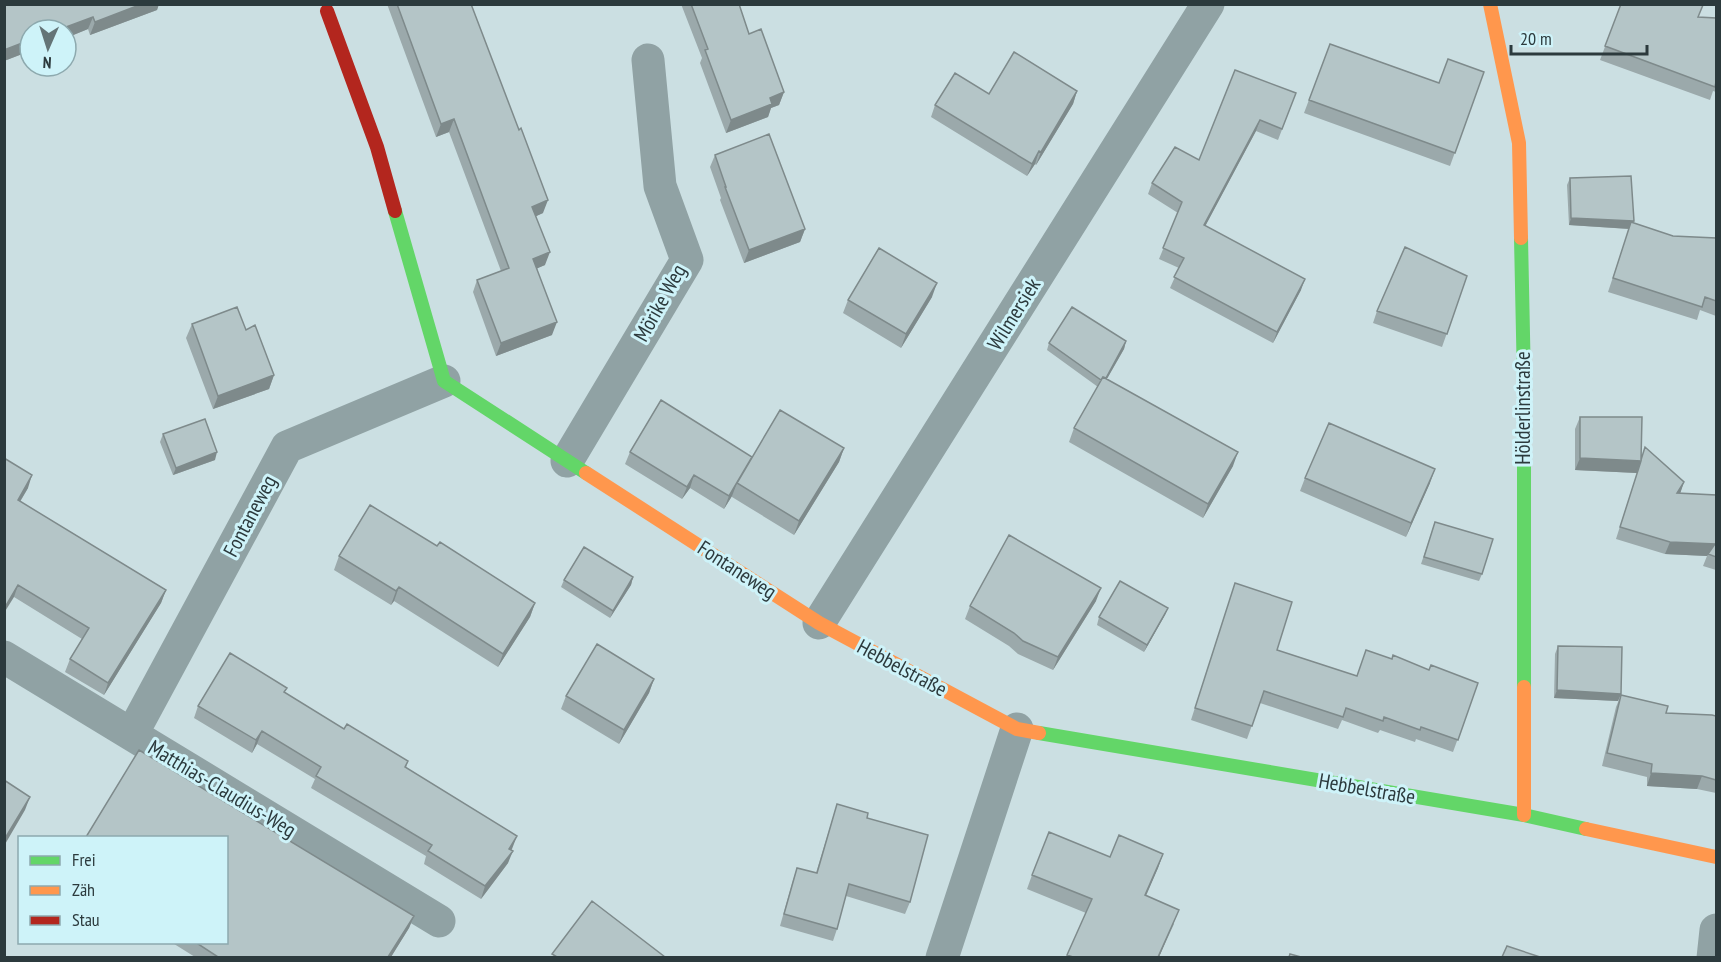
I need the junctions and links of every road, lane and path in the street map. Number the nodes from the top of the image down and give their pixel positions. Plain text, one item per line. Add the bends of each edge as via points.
1 (1208, 4) edge
2 (1490, 4) edge
3 (327, 11) dead end
4 (648, 60) dead end
5 (444, 381) junction
6 (567, 461) junction
7 (819, 624) junction
8 (4, 657) edge
9 (1017, 729) junction
10 (132, 734) junction
11 (1524, 815) junction
12 (1716, 857) edge
13 (439, 921) dead end
14 (1716, 930) edge
15 (942, 957) edge
16 (1713, 957) edge

1 - 7 street, Wilmersiek
2 - 11 street, Hölderlinstraße via 1519,143 1524,382
3 - 5 street via 377,147
4 - 6 street, Mörike Weg via 660,186 687,260
5 - 6 street, Fontaneweg
5 - 10 street, Fontaneweg via 287,447
6 - 7 street, Fontaneweg
7 - 9 street, Hebbelstraße
8 - 10 street, Matthias-Claudius-Weg
9 - 11 street, Hebbelstraße
9 - 15 street
10 - 13 street, Matthias-Claudius-Weg
11 - 12 street, Hebbelstraße
14 - 16 street

